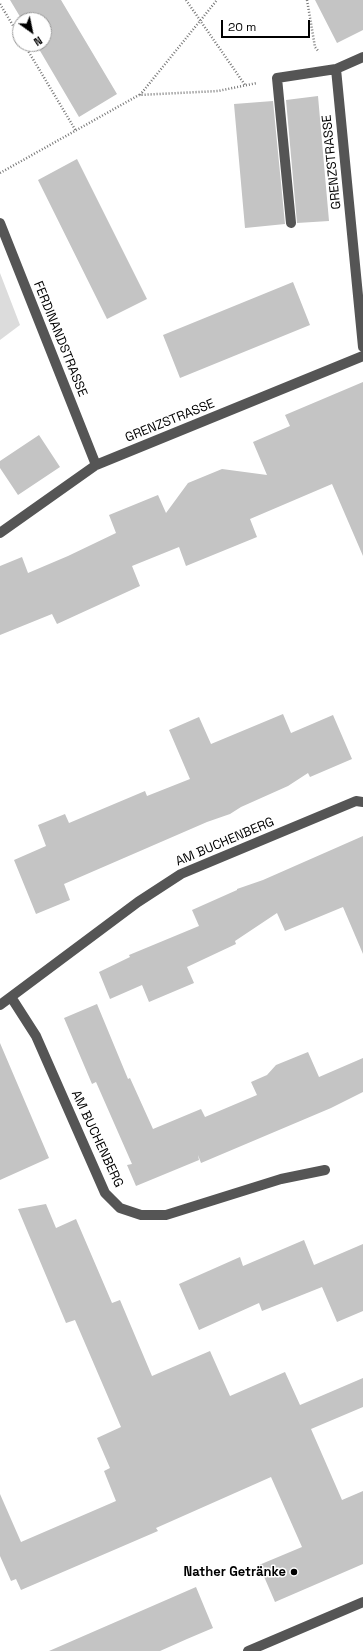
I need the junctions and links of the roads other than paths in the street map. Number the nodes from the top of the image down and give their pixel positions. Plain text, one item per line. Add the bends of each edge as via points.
1 (363, 57) edge
2 (336, 69) junction
3 (0, 223) edge
4 (291, 223) dead end
5 (363, 347) edge
6 (363, 356) edge
7 (96, 465) junction
8 (0, 533) edge
9 (363, 802) edge
10 (11, 997) junction
11 (0, 1005) edge
12 (325, 1170) dead end
13 (363, 1602) edge
14 (248, 1651) edge

1 - 2 street
2 - 4 street via 277,78
2 - 5 street, GRENZSTRASSE
3 - 7 street, FERDINANDSTRASSE
6 - 7 street, GRENZSTRASSE
7 - 8 street, GRENZSTRASSE
9 - 10 street, AM BUCHENBERG via 356,801 181,874 138,902
10 - 11 street, AM BUCHENBERG
10 - 12 street, AM BUCHENBERG via 36,1036 105,1192 120,1208 141,1215 166,1215 281,1179
13 - 14 street

